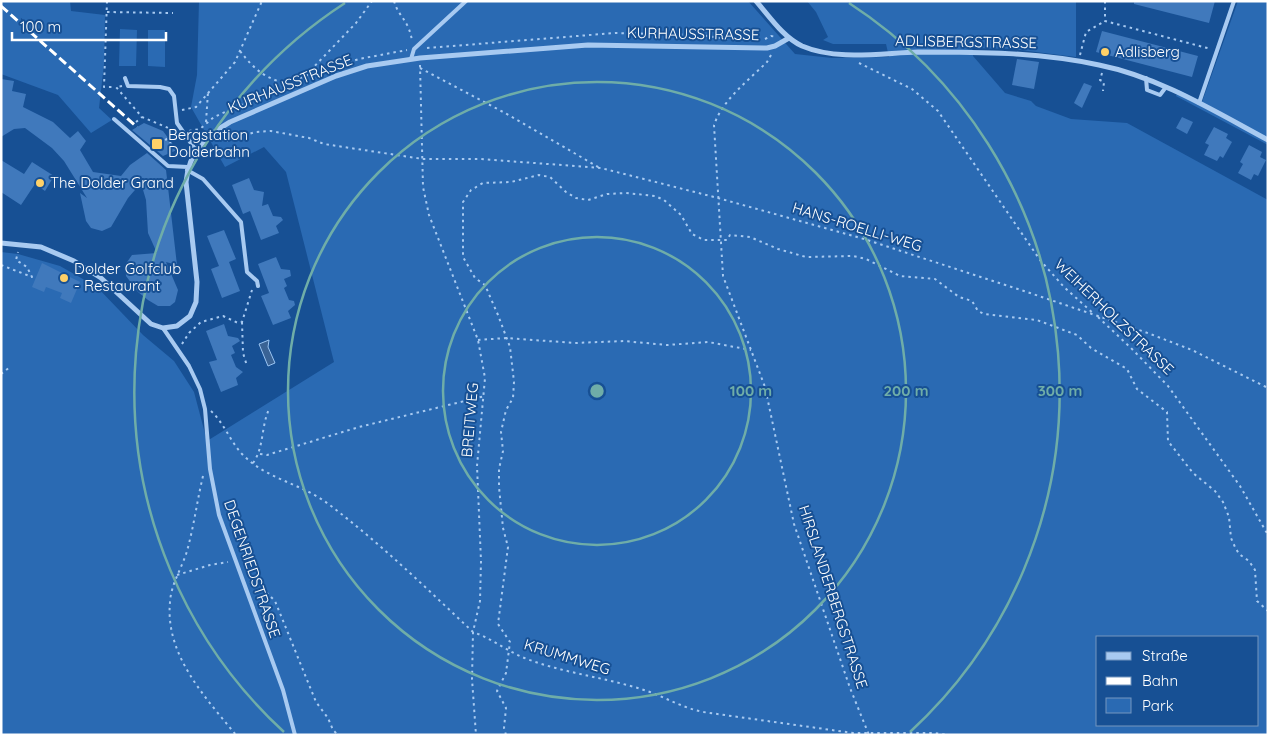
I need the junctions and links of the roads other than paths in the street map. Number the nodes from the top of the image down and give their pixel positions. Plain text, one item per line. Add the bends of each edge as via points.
1 (466, 1) edge
2 (756, 1) edge
3 (1234, 1) edge
4 (789, 38) junction
5 (411, 59) junction
6 (125, 78) dead end
7 (1146, 78) junction
8 (1166, 87) junction
9 (1199, 104) junction
10 (114, 119) dead end
11 (1268, 140) edge
12 (195, 149) junction
13 (188, 169) junction
14 (1, 243) edge
15 (258, 286) road end
16 (164, 328) junction
17 (294, 735) edge

1 - 5 lane via 414,49
2 - 4 street, ADLISBERGSTRASSE
3 - 9 lane
4 - 5 street, KURHAUSSTRASSE via 775,46 588,45
4 - 7 street, ADLISBERGSTRASSE via 814,50 842,54 1001,52 1078,61
5 - 12 street, KURHAUSSTRASSE via 367,66 336,76 230,122 214,131
6 - 12 lane via 128,86 169,89 174,96 177,124
7 - 8 street, ADLISBERGSTRASSE
7 - 8 lane via 1147,90 1160,95
8 - 9 street, ADLISBERGSTRASSE
9 - 11 street, ADLISBERGSTRASSE
10 - 13 lane via 168,166
12 - 13 street, KURHAUSSTRASSE
13 - 15 lane via 203,179 241,222 247,272
13 - 16 street, KURHAUSSTRASSE via 186,182 197,282 196,302 190,316 177,326
14 - 16 street via 40,247 74,260 101,278 150,324
16 - 17 lane, DEGENRIEDSTRASSE via 189,366 206,409 210,469 219,515 283,690

